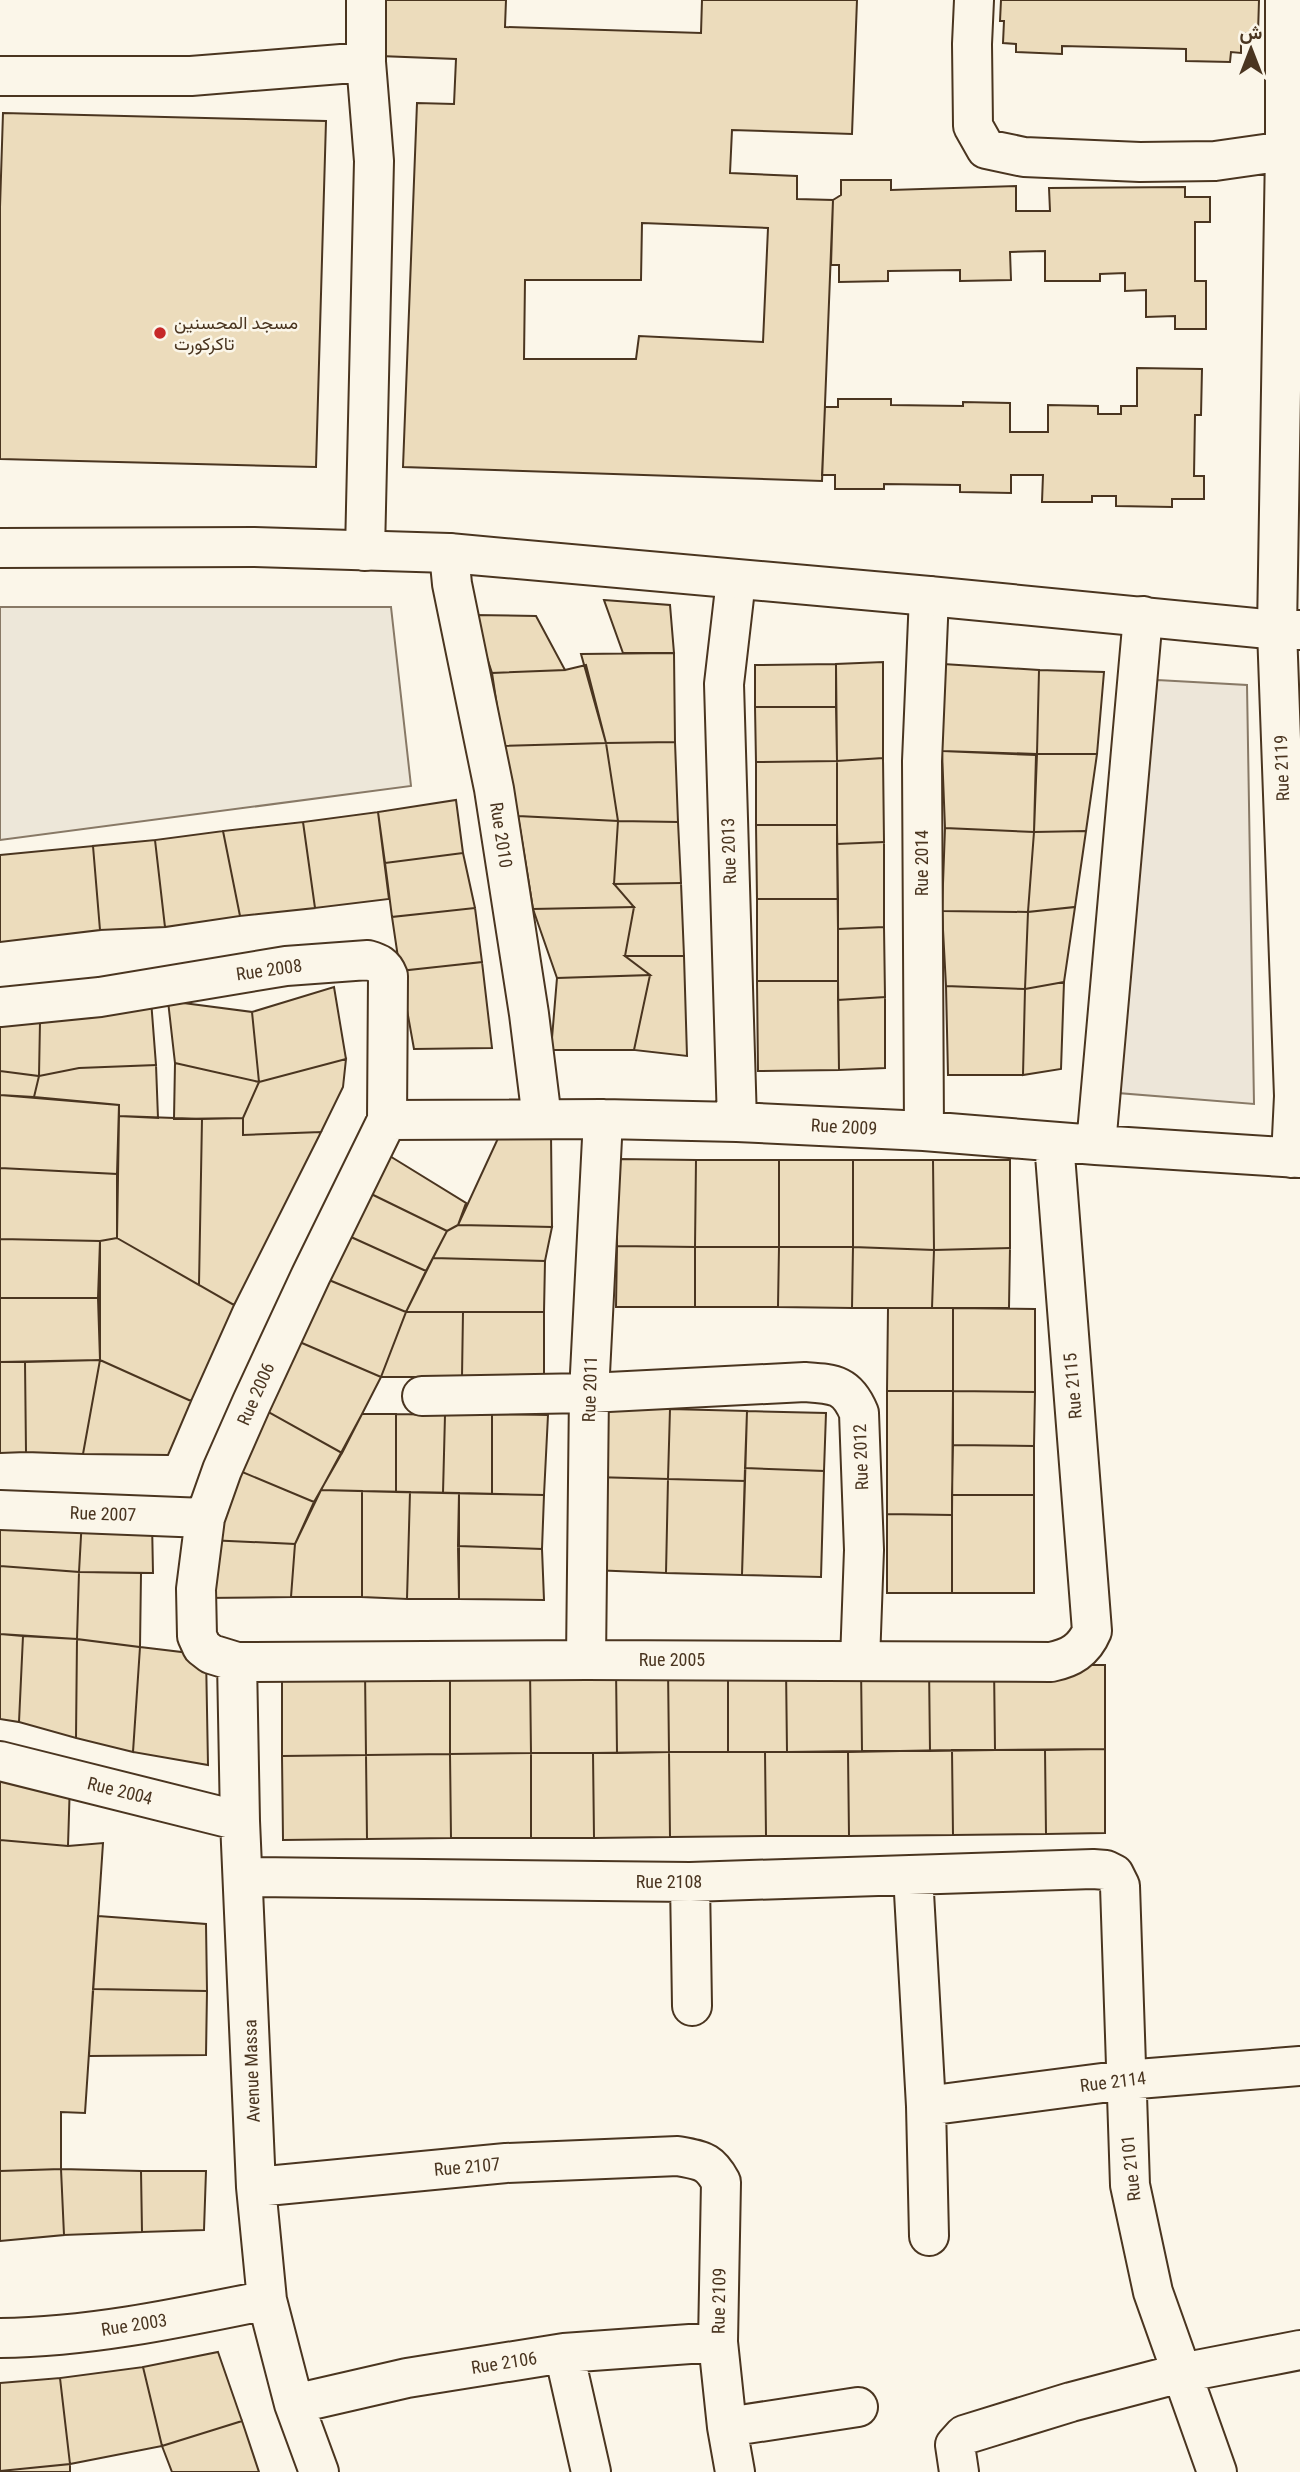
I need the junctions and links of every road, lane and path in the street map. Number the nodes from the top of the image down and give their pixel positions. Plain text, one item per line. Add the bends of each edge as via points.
1 (366, 0) edge
2 (974, 0) edge
3 (1285, 0) edge
4 (1292, 53) edge
5 (366, 62) junction
6 (0, 76) edge
7 (1285, 151) junction
8 (0, 548) edge
9 (365, 551) junction
10 (449, 552) junction
11 (736, 580) junction
12 (929, 596) junction
13 (1143, 616) junction
14 (1288, 630) edge
15 (0, 1007) edge
16 (542, 1119) junction
17 (603, 1119) junction
18 (387, 1120) junction
19 (737, 1122) junction
20 (924, 1130) junction
21 (1054, 1142) junction
22 (1096, 1146) junction
23 (1296, 1158) edge
24 (589, 1393) junction
25 (422, 1396) dead end
26 (0, 1510) edge
27 (205, 1518) junction
28 (1093, 1631) joint
29 (586, 1660) junction
30 (860, 1661) junction
31 (237, 1662) junction
32 (0, 1761) edge
33 (240, 1821) junction
34 (1093, 1869) joint
35 (913, 1875) junction
36 (244, 1877) junction
37 (690, 1882) junction
38 (692, 2006) dead end
39 (1300, 2066) edge
40 (1125, 2080) junction
41 (926, 2106) junction
42 (678, 2157) joint
43 (256, 2187) junction
44 (929, 2236) dead end
45 (267, 2300) junction
46 (0, 2338) edge
47 (718, 2342) junction
48 (1300, 2350) edge
49 (564, 2353) junction
50 (1181, 2374) junction
51 (294, 2404) junction
52 (858, 2407) dead end
53 (727, 2427) junction
54 (319, 2472) edge
55 (591, 2472) edge
56 (734, 2472) edge
57 (959, 2472) edge
58 (1217, 2472) edge

1 - 5 street
2 - 7 street via 973,126 986,149 1024,157 1140,162 1215,161
3 - 4 street, Rue 2119
4 - 7 street, Rue 2119
5 - 6 street via 191,76
5 - 9 street via 374,173
7 - 14 street, Rue 2119
8 - 9 street
9 - 10 street
10 - 11 street
10 - 16 street, Rue 2010 via 494,789
11 - 12 street
11 - 19 street, Rue 2013 via 724,684
12 - 13 street
12 - 20 street, Rue 2014 via 922,774
13 - 14 street
13 - 22 street
14 - 23 street, Rue 2119
15 - 18 street, Rue 2008 via 100,997 286,966 368,960 380,964 388,976
16 - 17 street, Rue 2009
16 - 18 street, Rue 2009
17 - 19 street, Rue 2009
17 - 24 street, Rue 2011
18 - 27 street, Rue 2006 via 257,1390
19 - 20 street, Rue 2009
20 - 21 street, Rue 2009
21 - 22 street, Rue 2009
21 - 28 street, Rue 2115
22 - 23 street, Rue 2009
24 - 25 street, Rue 2012
24 - 29 street, Rue 2011
24 - 30 street, Rue 2012 via 805,1382 844,1389 859,1413 864,1549
26 - 27 street, Rue 2007
27 - 31 street, Rue 2006 via 197,1636 211,1654
28 - 30 street, Rue 2005 via 1078,1652 1051,1662
29 - 30 street, Rue 2005
29 - 31 street, Rue 2005
31 - 33 street, Avenue Massa
32 - 33 street, Rue 2004
33 - 36 street, Avenue Massa
34 - 35 street, Rue 2108
34 - 40 street, Rue 2101 via 1114,1874 1120,1886
35 - 37 street, Rue 2108
35 - 41 street
36 - 37 street, Rue 2108
36 - 43 street, Avenue Massa
37 - 38 street
39 - 40 street, Rue 2114
40 - 41 street, Rue 2114
40 - 50 street, Rue 2101 via 1130,2185 1153,2292
41 - 44 street
42 - 43 street, Rue 2107 via 506,2163
42 - 47 street, Rue 2109 via 713,2167 721,2182
43 - 45 street, Avenue Massa
45 - 46 street, Rue 2003 via 149,2324 44,2338
45 - 51 street, Avenue Massa
47 - 49 street, Rue 2106
47 - 53 street, Rue 2109
48 - 50 street
49 - 51 street, Rue 2106 via 407,2378
49 - 55 street
50 - 57 street via 964,2435 956,2445
50 - 58 street, Rue 2101
51 - 54 street, Avenue Massa
52 - 53 street
53 - 56 street, Rue 2109

